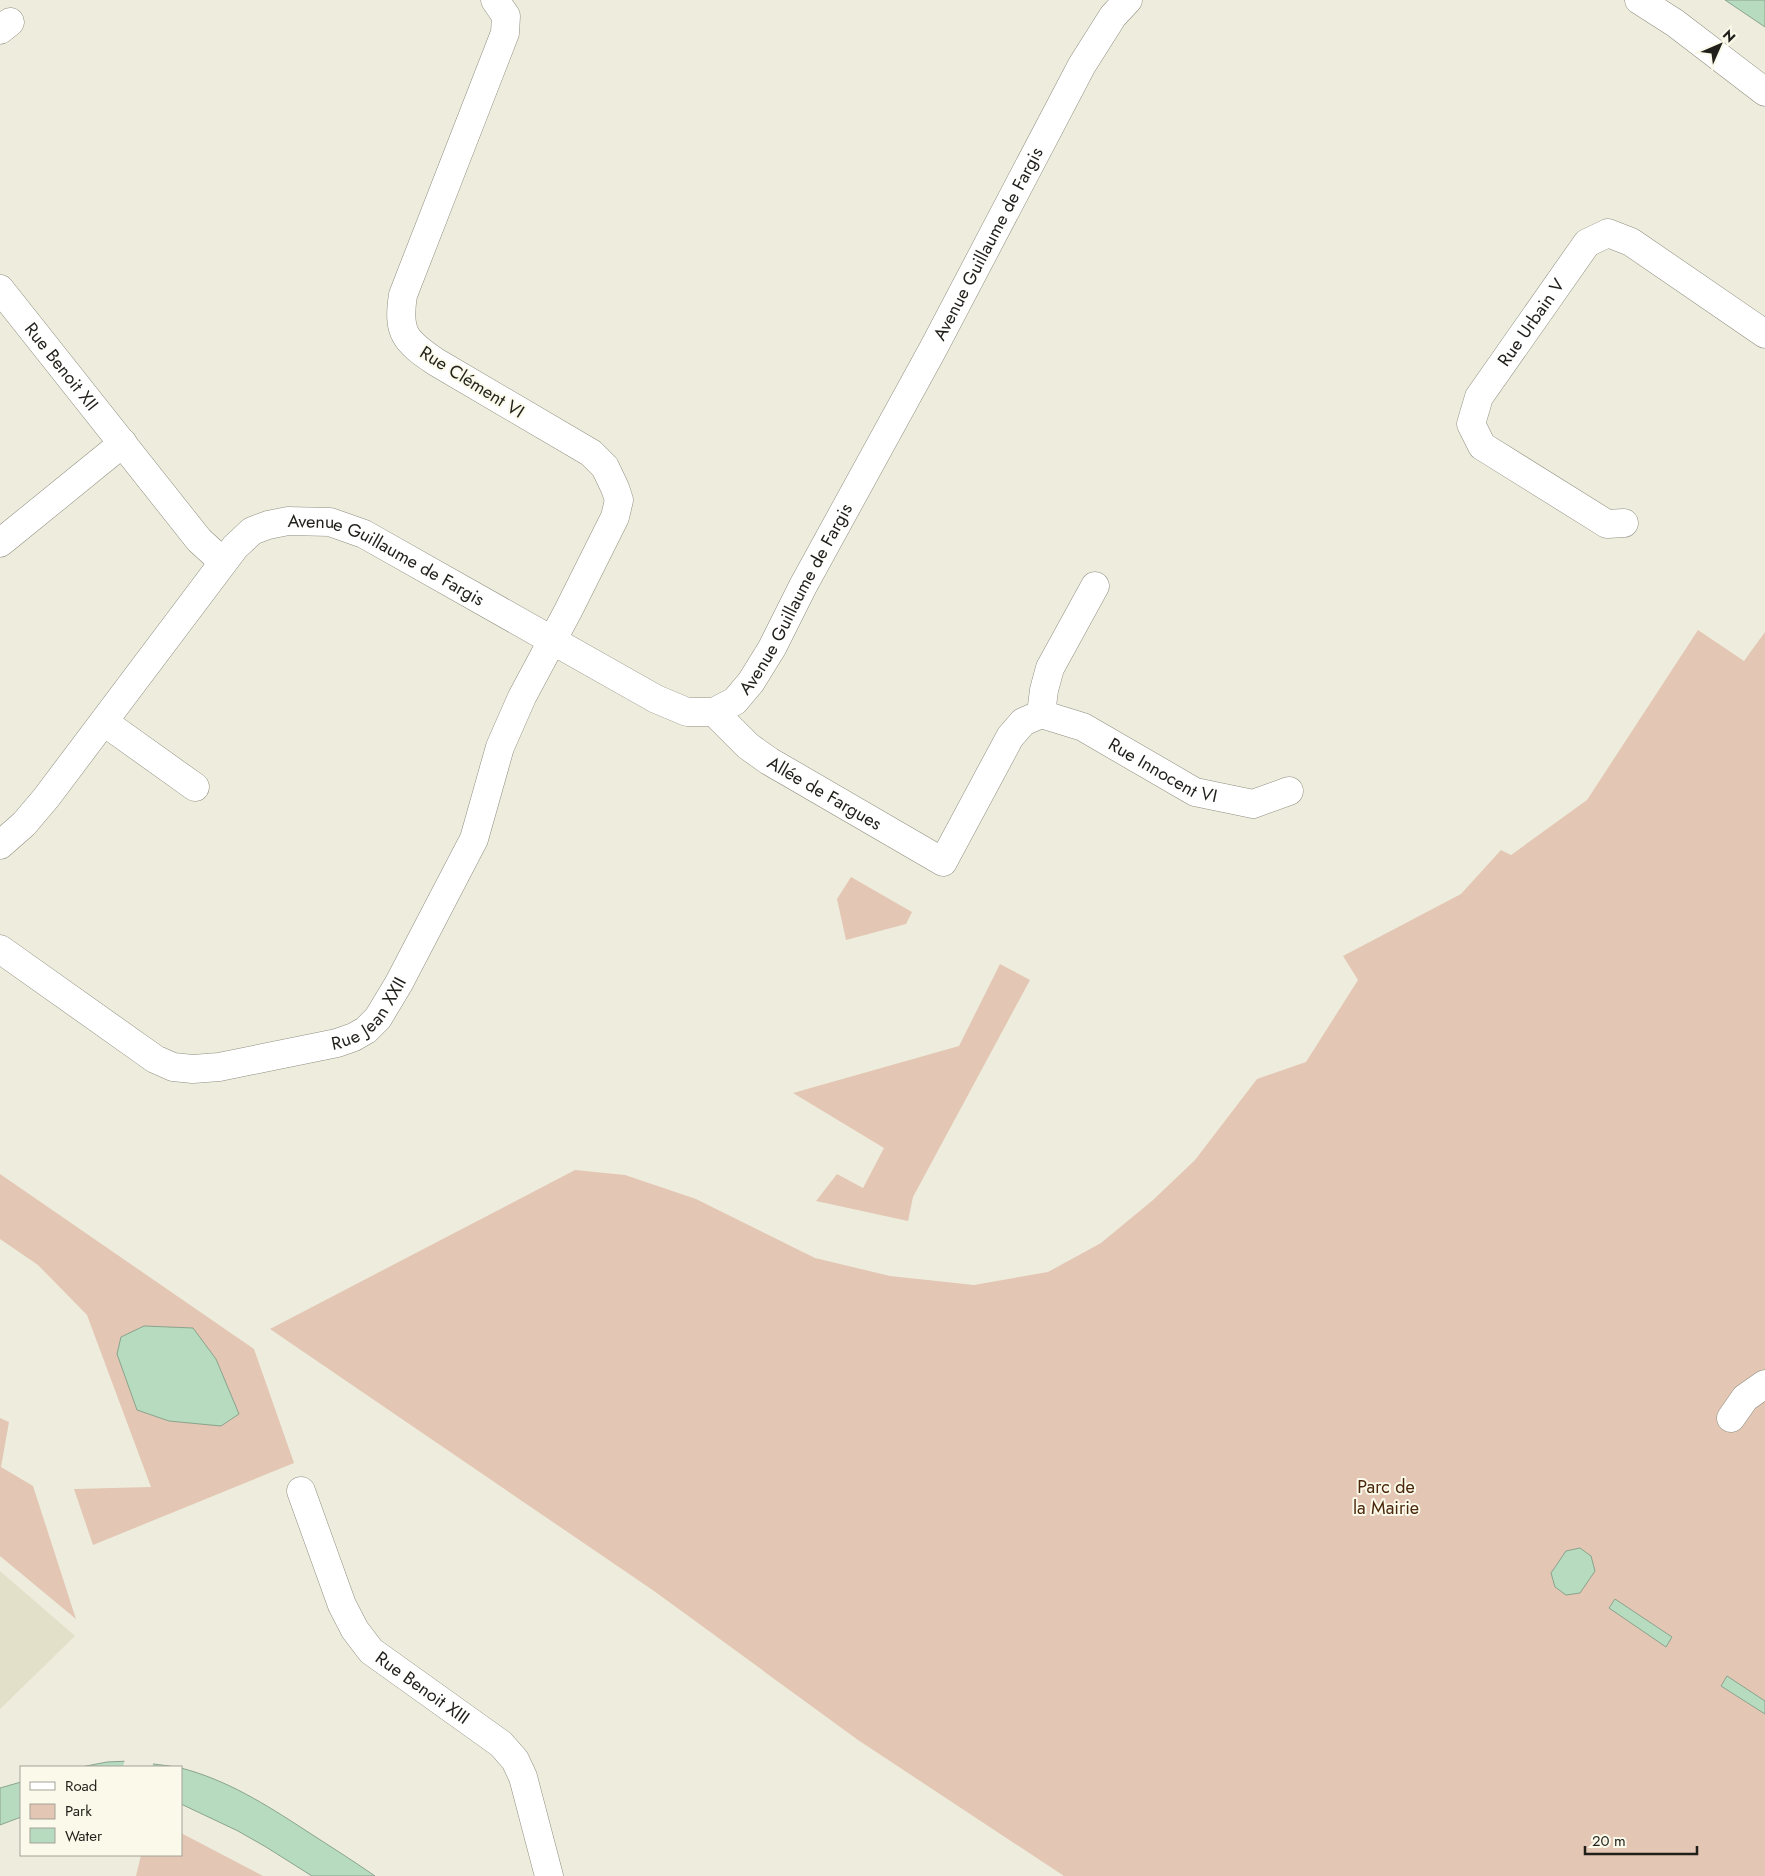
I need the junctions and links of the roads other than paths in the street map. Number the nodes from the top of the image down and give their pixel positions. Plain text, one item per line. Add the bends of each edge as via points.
1 (495, 0) edge
2 (1128, 0) edge
3 (1639, 0) edge
4 (1765, 92) edge
5 (0, 290) edge
6 (1765, 334) edge
7 (124, 443) junction
8 (1624, 523) dead end
9 (0, 543) edge
10 (222, 562) junction
11 (1095, 586) dead end
12 (552, 641) junction
13 (714, 712) junction
14 (1041, 714) junction
15 (104, 722) junction
16 (195, 788) dead end
17 (1289, 791) dead end
18 (0, 845) edge
19 (0, 949) edge
20 (1765, 1384) edge
21 (1731, 1418) dead end
22 (301, 1491) dead end
23 (549, 1876) edge

1 - 12 street, Rue Clément VI via 506,16 505,33 403,295 401,324 411,344 436,362 591,453 605,467 619,500 615,517
2 - 13 street, Avenue Guillaume de Fargis via 1113,16 1082,65 772,648 751,682 734,701
3 - 4 street via 1675,23
5 - 7 street, Rue Benoit XII
6 - 8 street, Rue Urbain V via 1631,242 1608,233 1587,243 1479,397 1471,424 1482,446 1607,524
7 - 9 street
7 - 10 street, Rue Benoit XII via 199,540
10 - 12 street, Avenue Guillaume de Fargis via 252,531 268,525 288,521 330,522 364,534
10 - 15 street, Avenue Guillaume de Fargis
11 - 14 street via 1050,668
12 - 13 street, Avenue Guillaume de Fargis via 656,699 688,712
12 - 19 street, Rue Jean XXII via 500,747 474,838 378,1018 354,1037 218,1067 173,1067 155,1059
13 - 14 street, Allée de Fargues via 768,761 942,862 1010,737 1023,722
14 - 17 street, Rue Innocent VI via 1083,727 1195,792 1253,804
15 - 16 street
15 - 18 street, Avenue Guillaume de Fargis via 46,798
20 - 21 street via 1746,1398
22 - 23 street, Rue Benoit XIII via 342,1605 371,1651 501,1744 515,1760 523,1777

